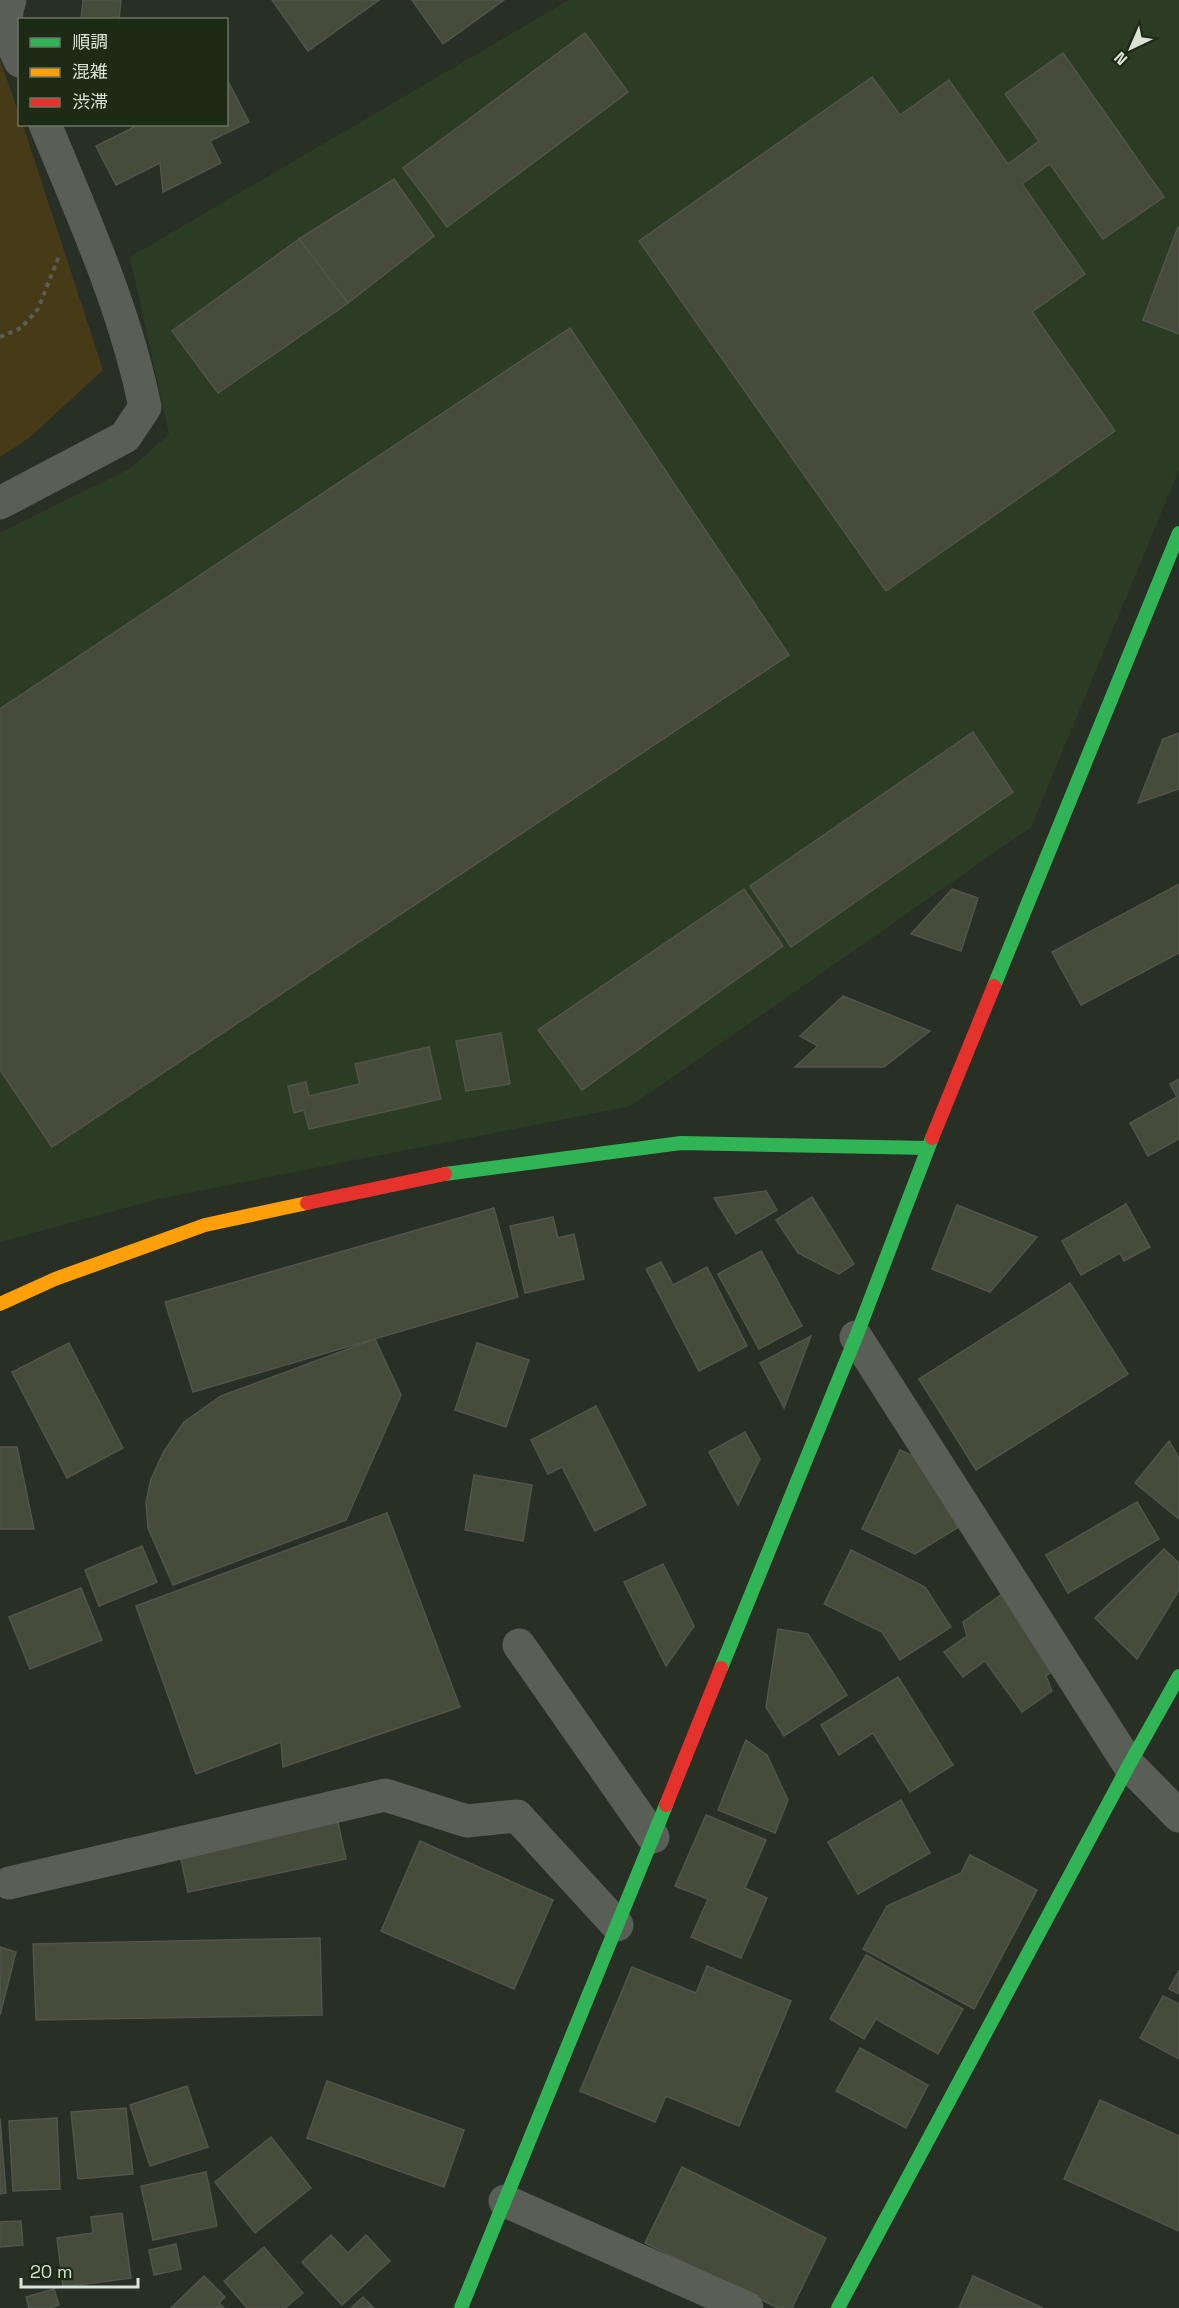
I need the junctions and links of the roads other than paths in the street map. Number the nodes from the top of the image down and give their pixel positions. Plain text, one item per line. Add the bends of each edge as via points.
1 (10, 0) edge
2 (18, 57) edge
3 (46, 126) edge
4 (0, 503) edge
5 (1179, 533) edge
6 (928, 1148) junction
7 (0, 1304) edge
8 (856, 1337) junction
9 (519, 1645) dead end
10 (1179, 1676) edge
11 (1129, 1765) junction
12 (1179, 1816) edge
13 (653, 1836) junction
14 (9, 1882) dead end
15 (617, 1925) junction
16 (505, 2201) junction
17 (461, 2308) edge
18 (747, 2308) edge
19 (838, 2308) edge

1 - 2 street via 6,30
3 - 4 street via 111,285 145,407 125,437
5 - 6 street
6 - 7 street via 681,1143 461,1170 205,1225 55,1279
6 - 8 street
8 - 11 street
8 - 13 street
9 - 13 street
10 - 11 street
11 - 12 street
11 - 19 street
13 - 15 street
14 - 15 street via 385,1795 467,1821 517,1816
15 - 16 street
16 - 17 street
16 - 18 street

